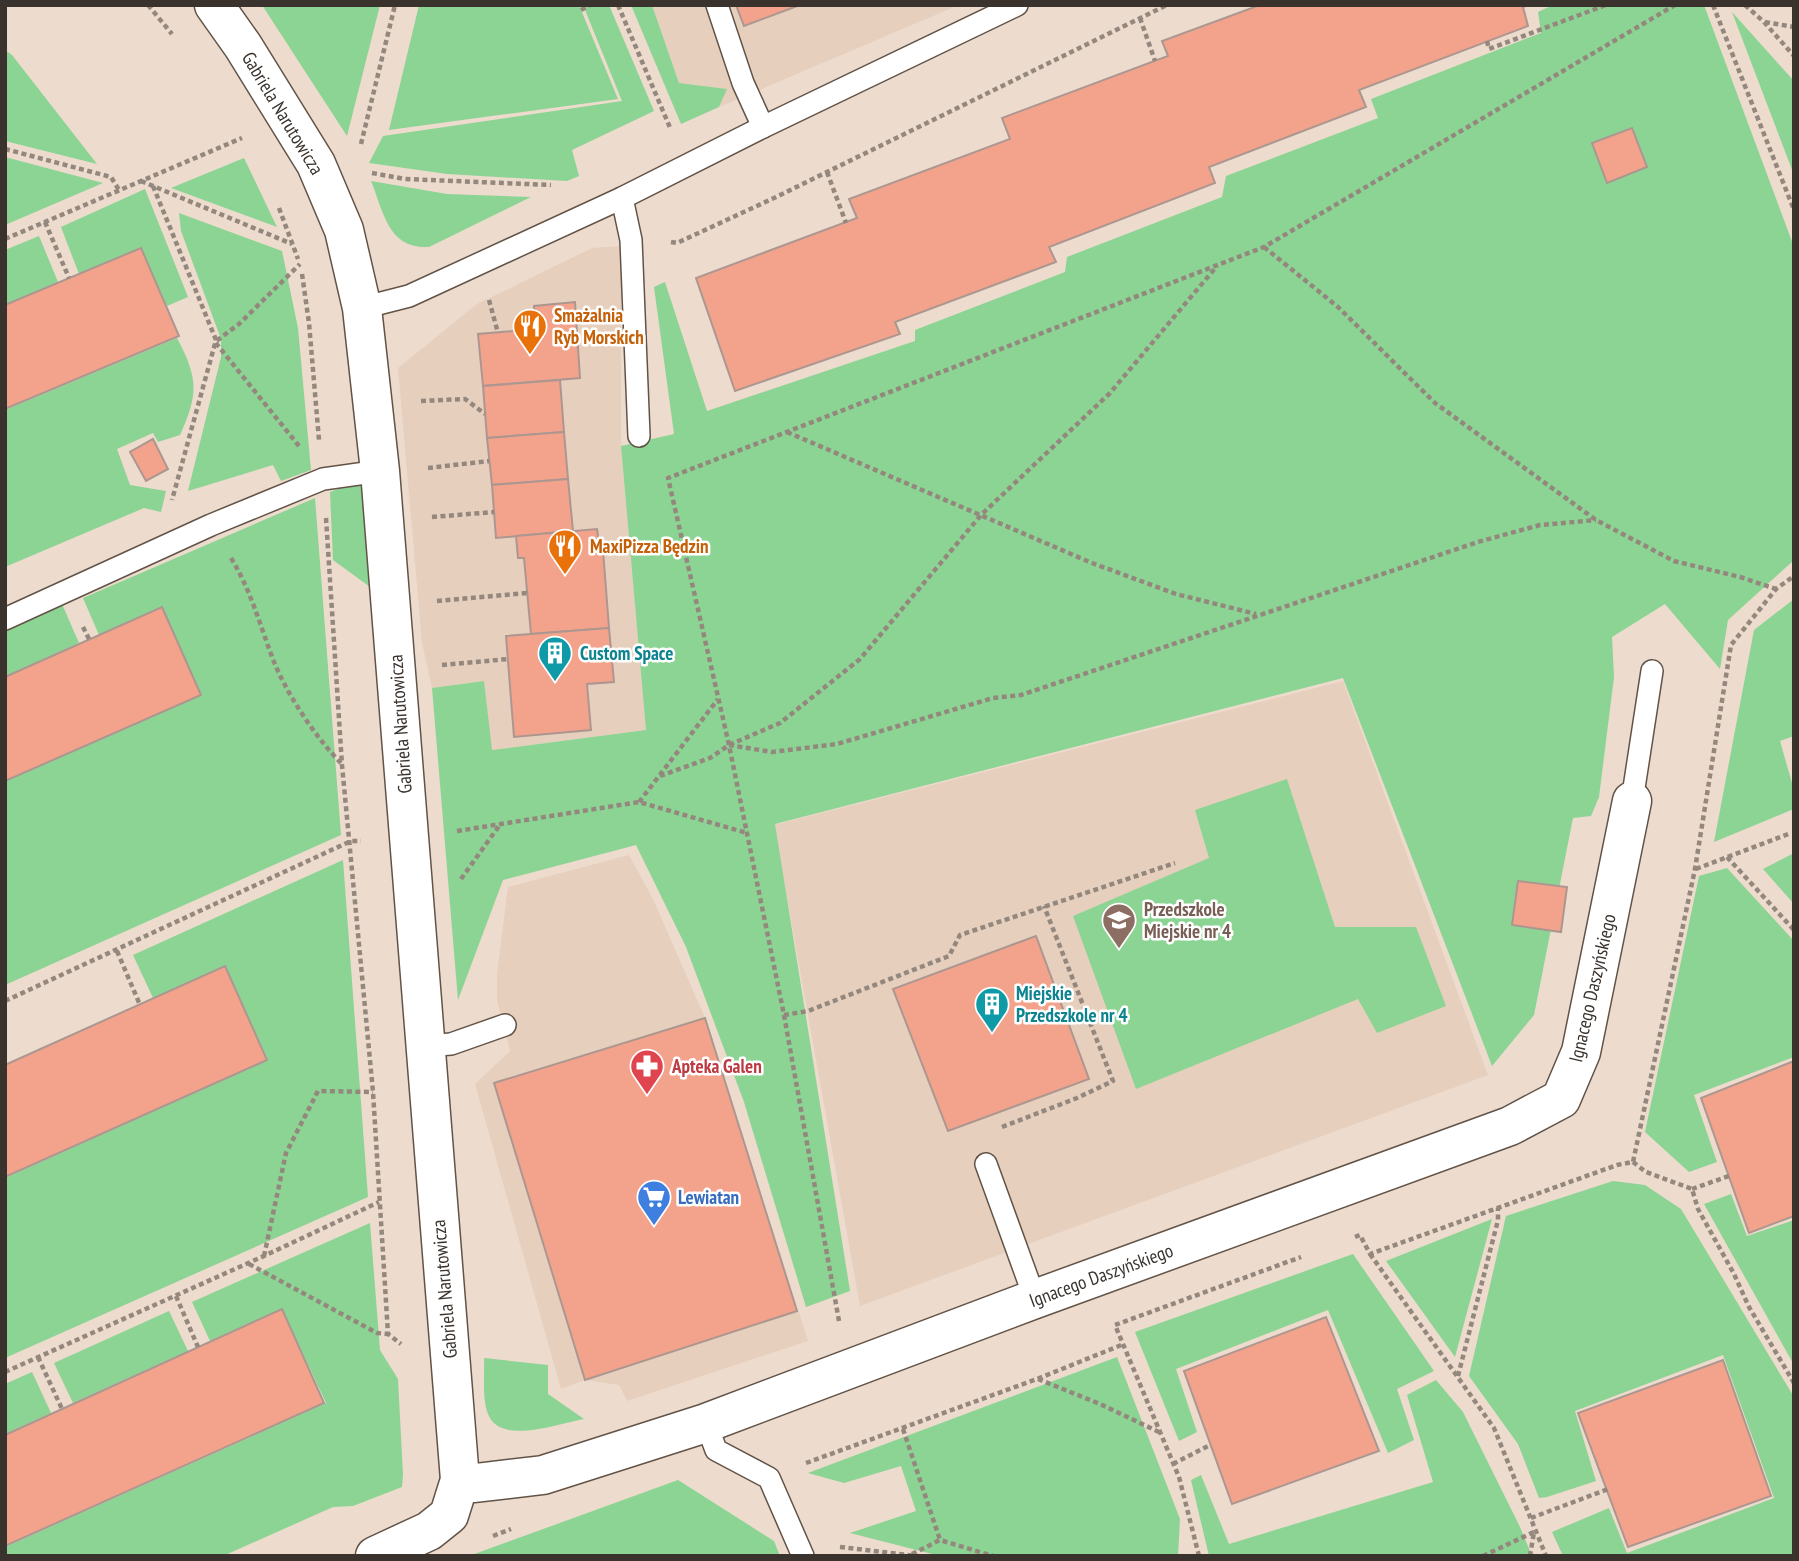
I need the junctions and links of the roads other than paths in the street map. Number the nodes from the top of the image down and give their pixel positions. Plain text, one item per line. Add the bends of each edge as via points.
1 (214, 5) edge
2 (717, 5) edge
3 (1017, 5) edge
4 (763, 127) junction
5 (622, 198) junction
6 (362, 308) junction
7 (639, 436) dead end
8 (398, 470) junction
9 (5, 619) edge
10 (1652, 671) dead end
11 (1632, 801) joint
12 (505, 1025) dead end
13 (424, 1046) junction
14 (986, 1164) road end
15 (1035, 1299) junction
16 (706, 1423) junction
17 (460, 1480) junction
18 (802, 1555) edge
19 (375, 1556) edge

1 - 6 street, Gabriela Narutowicza via 316,164 344,230
2 - 4 lane
3 - 4 lane
4 - 5 lane
5 - 6 lane via 409,296
5 - 7 lane via 631,240
6 - 8 street, Gabriela Narutowicza
8 - 9 lane via 322,470
8 - 13 street, Gabriela Narutowicza via 409,836
10 - 11 lane
11 - 15 street, Ignacego Daszyńskiego via 1581,1052 1561,1100 1510,1126
12 - 13 lane via 451,1044
13 - 17 street, Gabriela Narutowicza
14 - 15 lane
15 - 16 street, Ignacego Daszyńskiego
16 - 17 street, Ignacego Daszyńskiego via 543,1475 475,1483
16 - 18 lane via 716,1450 769,1478
17 - 19 street via 449,1515 429,1531

